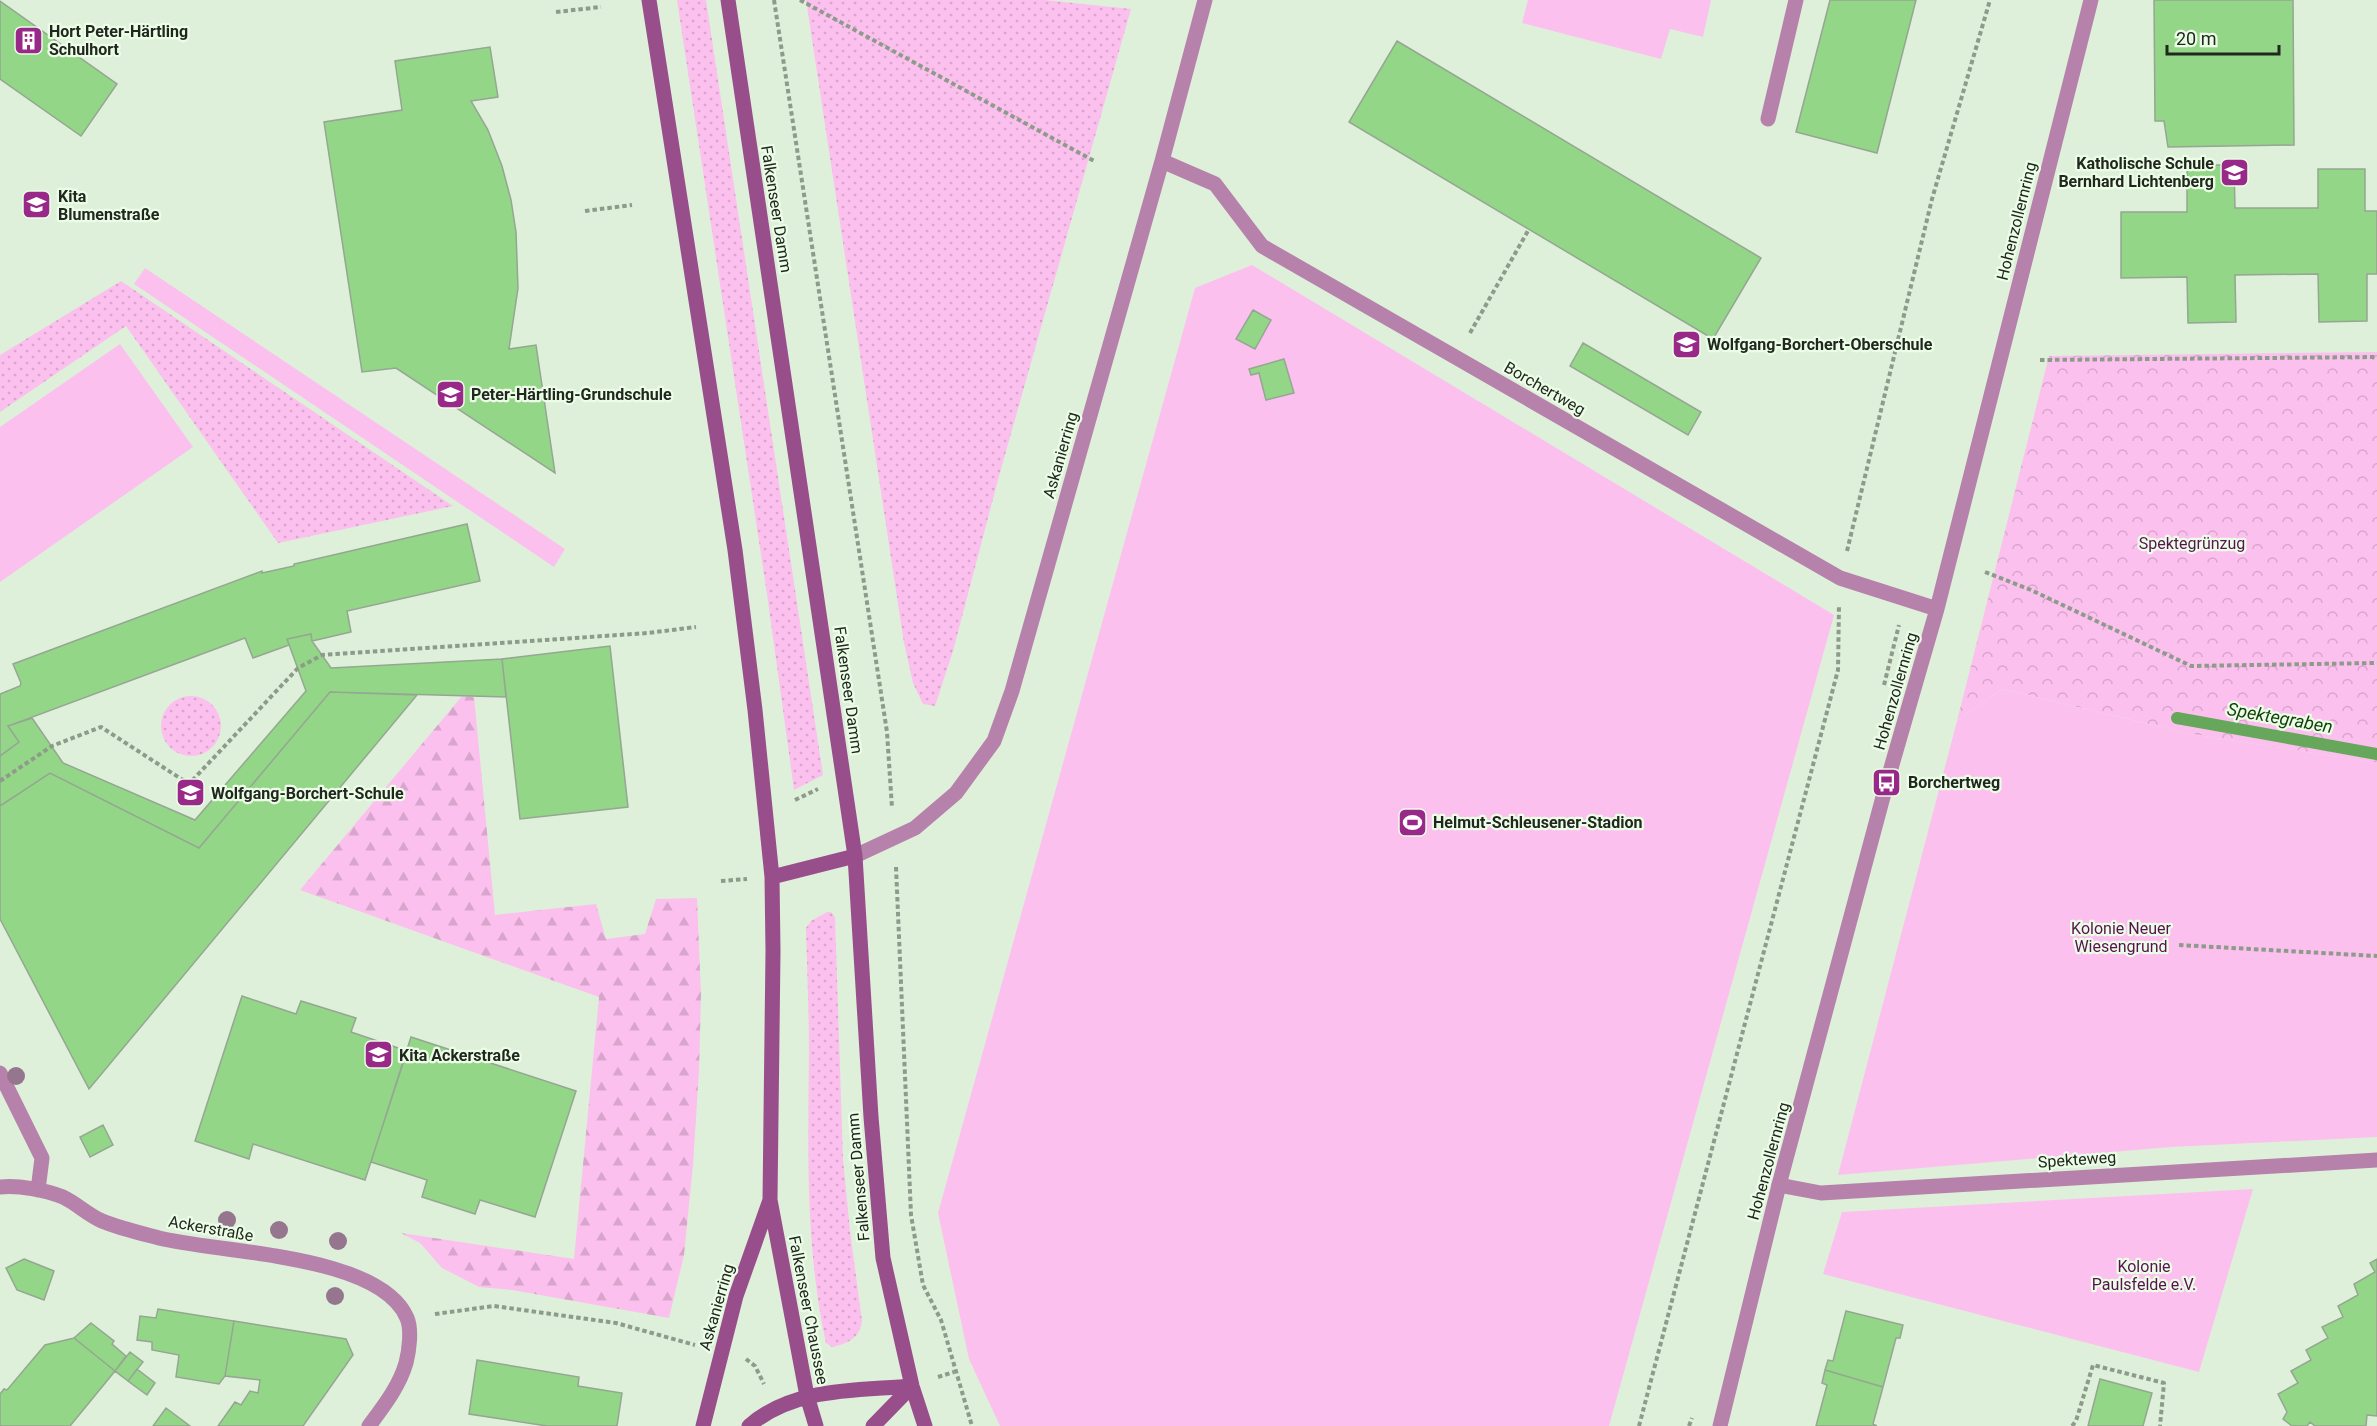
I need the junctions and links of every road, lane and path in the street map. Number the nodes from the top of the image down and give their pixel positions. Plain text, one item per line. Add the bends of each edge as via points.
1 (649, 0) edge
2 (728, 0) edge
3 (774, 0) edge
4 (800, 0) edge
5 (1204, 0) edge
6 (1796, 0) edge
7 (1990, 0) edge
8 (2091, 0) edge
9 (601, 7) dead end
10 (556, 12) dead end
11 (1768, 119) dead end
12 (1162, 161) junction
13 (1096, 162) dead end
14 (632, 205) dead end
15 (585, 211) dead end
16 (1529, 229) dead end
17 (1468, 337) dead end
18 (2377, 357) edge
19 (2040, 360) dead end
20 (1847, 552) dead end
21 (1985, 572) dead end
22 (1840, 578) junction
23 (1937, 609) junction
24 (696, 627) dead end
25 (2377, 663) edge
26 (887, 732) dead end
27 (0, 781) edge
28 (824, 786) dead end
29 (795, 800) dead end
30 (855, 856) junction
31 (772, 877) junction
32 (900, 928) dead end
33 (2179, 945) dead end
34 (2377, 956) edge
35 (0, 1073) edge
36 (2377, 1160) edge
37 (1779, 1185) junction
38 (0, 1187) edge
39 (38, 1190) junction
40 (770, 1200) junction
41 (407, 1318) junction
42 (685, 1343) dead end
43 (741, 1357) dead end
44 (912, 1386) junction
45 (766, 1391) dead end
46 (807, 1396) junction
47 (369, 1426) edge
48 (704, 1426) edge
49 (749, 1426) edge
50 (816, 1426) edge
51 (873, 1426) edge
52 (925, 1426) edge
53 (972, 1426) edge
54 (1639, 1426) edge
55 (1720, 1426) edge
56 (2073, 1426) edge
57 (2160, 1426) edge

1 - 31 main road via 735,550
2 - 30 main road, Falkenseer Damm
3 - 26 path
4 - 13 path
5 - 12 street, Askanierring
6 - 11 street
7 - 20 path via 1932,199
8 - 23 street, Hohenzollernring
9 - 10 path
12 - 22 street, Borchertweg via 1215,184 1262,246
12 - 30 street, Askanierring via 1016,680 994,741 956,793 915,828
14 - 15 path
16 - 17 path
18 - 19 path
21 - 25 path via 2191,666
22 - 23 street, Borchertweg
22 - 54 path via 1838,670
23 - 37 street, Hohenzollernring
24 - 27 path via 322,655 298,668 189,784 101,727 52,746
28 - 29 path
30 - 31 main road
30 - 44 main road, Falkenseer Damm via 883,1258
31 - 40 main road
32 - 53 path via 911,1215 923,1286 941,1320
33 - 34 path
35 - 39 street via 42,1158
36 - 37 street, Spekteweg via 1821,1193
37 - 55 street, Hohenzollernring
38 - 39 street, Ackerstraße
39 - 41 street, Ackerstraße via 62,1197 101,1220 160,1238 342,1271 381,1288
40 - 46 main road, Falkenseer Chaussee
40 - 48 main road, Askanierring via 736,1296
41 - 42 path via 494,1306 616,1323
41 - 47 street via 410,1334 406,1363 391,1395
43 - 45 path via 755,1366
44 - 46 main road
44 - 51 main road
44 - 52 main road
46 - 49 main road via 773,1408
46 - 50 main road, Falkenseer Chaussee
56 - 57 path via 2093,1365 2164,1383

